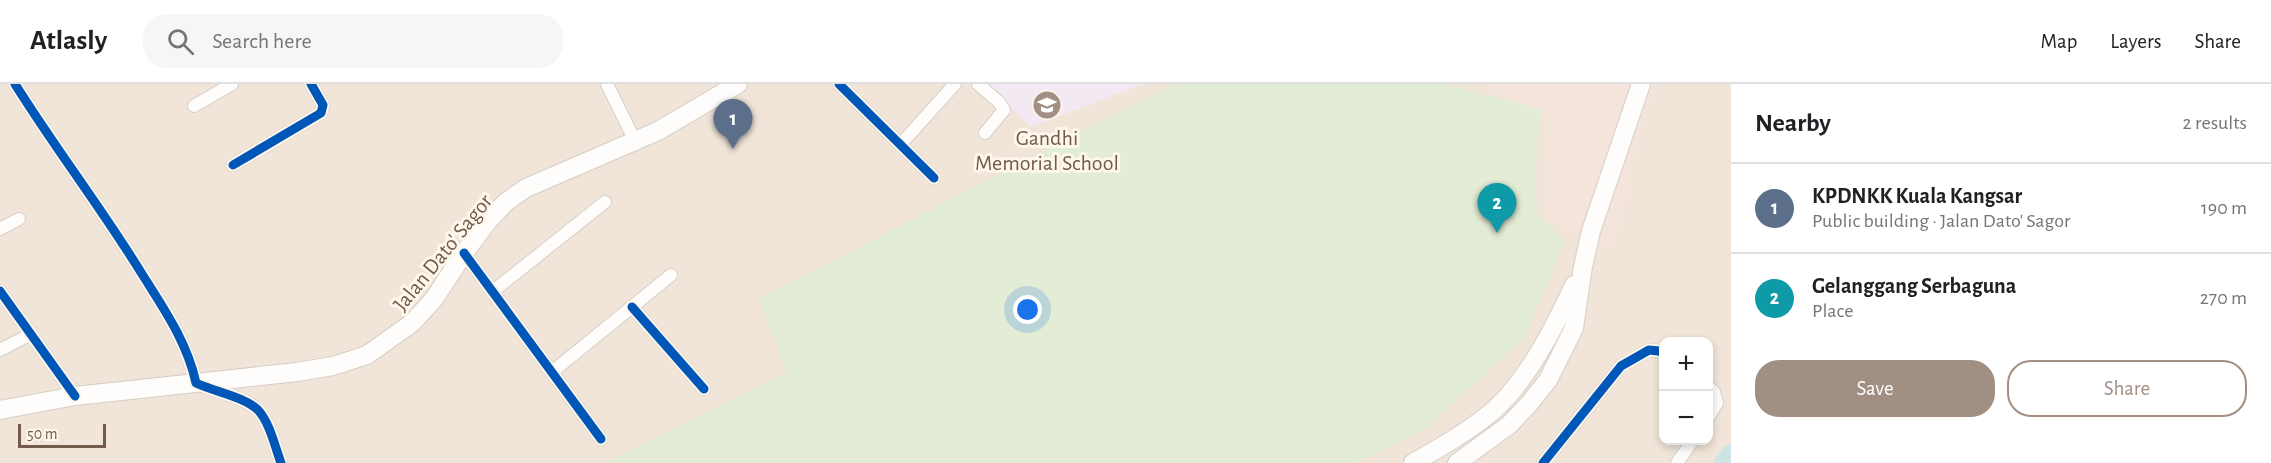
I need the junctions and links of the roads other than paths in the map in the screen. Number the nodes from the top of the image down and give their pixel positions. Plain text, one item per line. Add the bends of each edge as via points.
1 (15, 84) edge
2 (232, 84) edge
3 (311, 84) edge
4 (607, 84) edge
5 (738, 84) edge
6 (839, 84) edge
7 (955, 84) edge
8 (978, 84) edge
9 (1641, 84) edge
10 (194, 106) dead end
11 (985, 133) dead end
12 (635, 141) junction
13 (900, 145) junction
14 (233, 165) dead end
15 (934, 178) dead end
16 (605, 202) dead end
17 (19, 219) dead end
18 (0, 229) edge
19 (464, 253) junction
20 (1583, 267) junction
21 (671, 275) dead end
22 (0, 291) edge
23 (492, 292) junction
24 (632, 307) junction
25 (31, 334) junction
26 (0, 350) edge
27 (1659, 351) edge
28 (552, 372) junction
29 (196, 383) junction
30 (704, 389) dead end
31 (1713, 391) edge
32 (75, 396) junction
33 (1713, 409) edge
34 (0, 410) edge
35 (1469, 428) junction
36 (601, 439) dead end
37 (1690, 445) edge
38 (1481, 455) edge
39 (281, 463) edge
40 (1413, 463) edge
41 (1457, 463) edge
42 (1543, 463) edge
43 (1677, 463) edge

1 - 29 street via 174,324 191,361
2 - 10 street
3 - 14 street via 323,105 321,112
4 - 12 street
5 - 12 main road, Jalan Dato' Sagor
6 - 13 street
7 - 13 street
8 - 11 street via 1004,110
9 - 20 main road via 1591,231
12 - 19 main road, Jalan Dato' Sagor via 526,188 506,202
13 - 15 street
16 - 23 street
17 - 18 street
19 - 23 street
19 - 29 main road, Jalan Dato' Sagor via 434,299 412,323 367,355 297,372
20 - 35 main road via 1530,366 1495,409
20 - 38 main road via 1574,328 1548,380
21 - 24 street
22 - 25 street
23 - 28 street
24 - 28 street
24 - 30 street
25 - 26 street
25 - 32 street
27 - 42 street via 1649,350 1621,366
28 - 36 street
29 - 32 main road, Jalan Dato' Sagor
29 - 39 street via 257,410 265,420
31 - 33 street
32 - 34 main road, Jalan Dato' Sagor
35 - 38 main road
35 - 40 main road
37 - 43 street
38 - 41 main road

